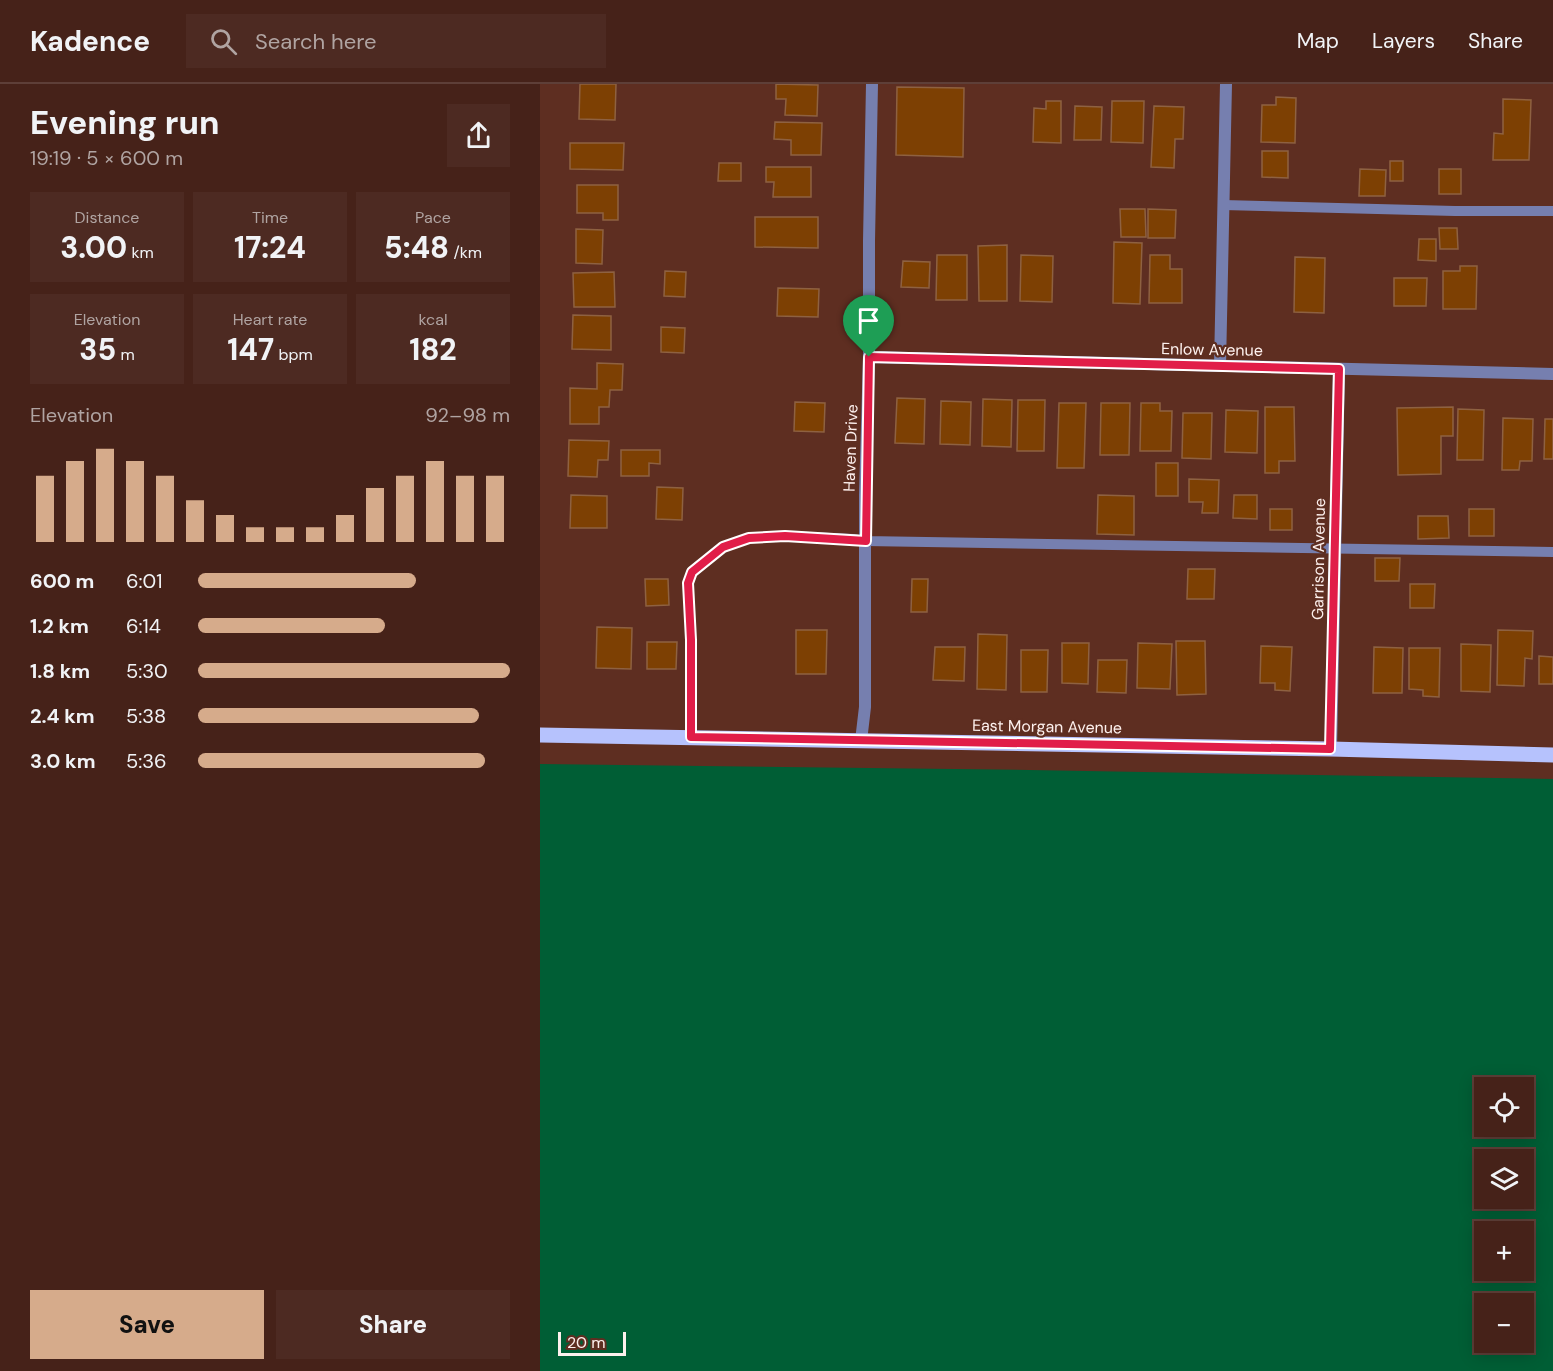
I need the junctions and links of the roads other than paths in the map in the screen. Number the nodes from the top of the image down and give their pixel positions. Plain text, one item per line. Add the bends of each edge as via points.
1 (872, 84) edge
2 (1226, 84) edge
3 (1223, 205) junction
4 (1553, 211) edge
5 (869, 357) junction
6 (1220, 366) junction
7 (1339, 369) junction
8 (1553, 374) edge
9 (866, 541) junction
10 (1335, 548) junction
11 (1553, 552) edge
12 (540, 735) edge
13 (691, 737) junction
14 (861, 741) junction
15 (1330, 749) junction
16 (1553, 755) edge

1 - 5 street, Haven Drive
2 - 3 street
3 - 4 lane
3 - 6 street
5 - 6 street, Enlow Avenue
5 - 9 street, Haven Drive
6 - 7 street, Enlow Avenue
7 - 8 street, Enlow Avenue
7 - 10 street, Garrison Avenue
9 - 10 lane
9 - 13 lane via 749,538 723,547 692,572 688,583
9 - 14 street, Haven Drive via 865,707
10 - 11 lane
10 - 15 street, Garrison Avenue
12 - 13 main road, East Morgan Avenue
13 - 14 main road, East Morgan Avenue
14 - 15 main road, East Morgan Avenue
15 - 16 main road, East Morgan Avenue

